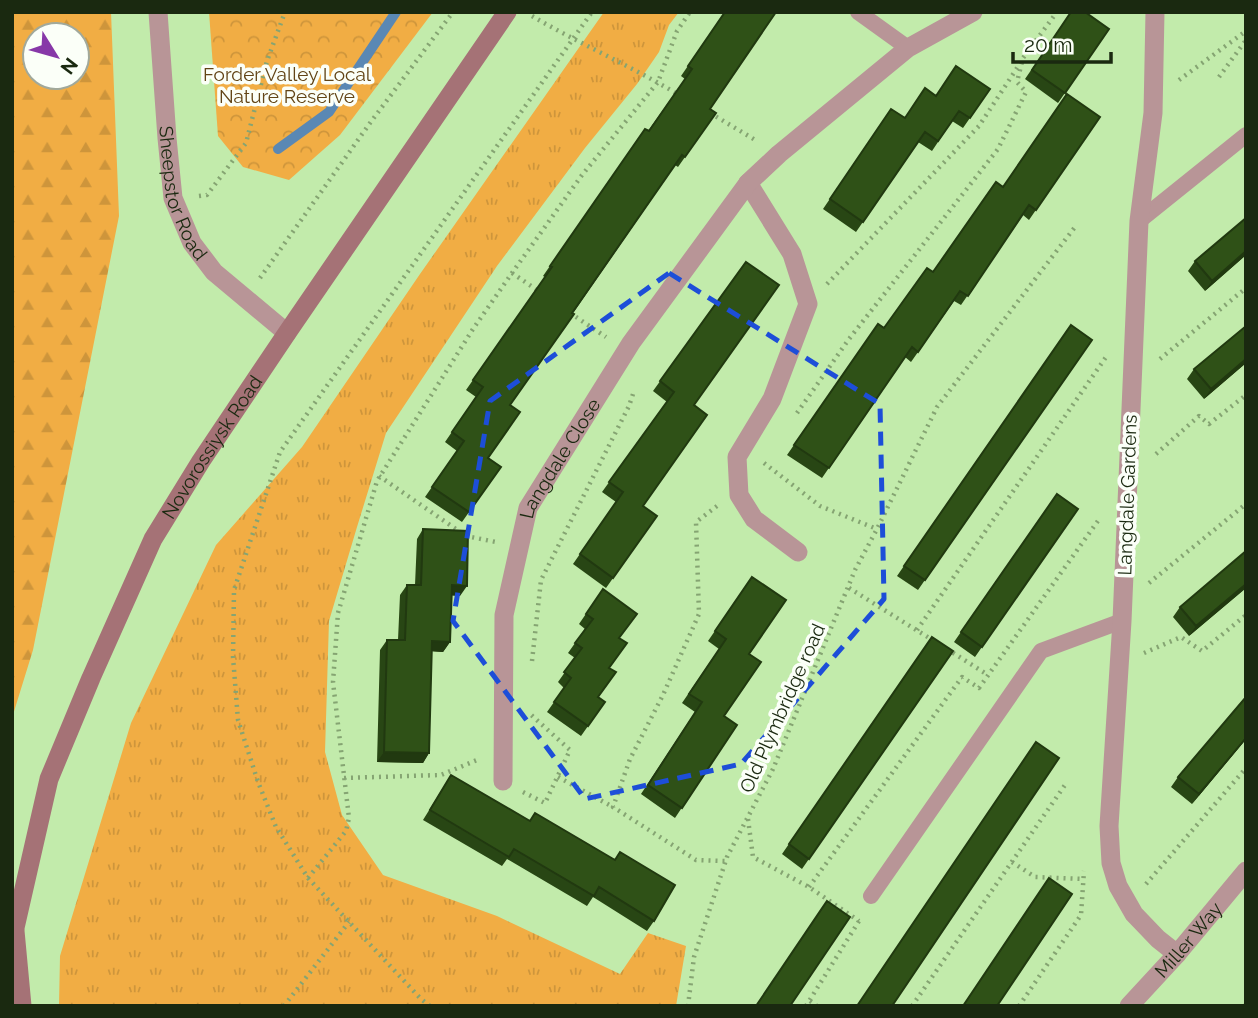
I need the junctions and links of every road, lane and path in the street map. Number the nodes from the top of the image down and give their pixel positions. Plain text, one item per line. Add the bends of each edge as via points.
1 (158, 12) edge
2 (285, 12) edge
3 (453, 12) edge
4 (507, 12) edge
5 (526, 12) edge
6 (592, 12) edge
7 (690, 12) edge
8 (858, 12) edge
9 (973, 12) edge
10 (1056, 12) edge
11 (1154, 12) edge
12 (1246, 31) edge
13 (573, 39) junction
14 (1246, 40) edge
15 (908, 48) junction
16 (1023, 58) junction
17 (1219, 77) dead end
18 (658, 82) junction
19 (680, 95) edge
20 (1153, 99) junction
21 (702, 108) edge
22 (1246, 135) edge
23 (779, 154) junction
24 (748, 183) junction
25 (173, 198) junction
26 (1139, 221) junction
27 (1074, 226) dead end
28 (512, 273) junction
29 (1246, 288) edge
30 (546, 296) edge
31 (246, 298) junction
32 (808, 304) junction
33 (569, 312) edge
34 (286, 333) junction
35 (627, 351) junction
36 (1100, 366) dead end
37 (637, 382) dead end
38 (1132, 383) junction
39 (1246, 395) edge
40 (794, 417) dead end
41 (379, 477) junction
42 (1128, 478) junction
43 (738, 495) junction
44 (1246, 504) edge
45 (877, 529) junction
46 (1091, 529) dead end
47 (466, 536) edge
48 (799, 552) dead end
49 (849, 587) junction
50 (1122, 613) junction
51 (1246, 615) edge
52 (917, 630) junction
53 (1119, 663) junction
54 (531, 672) dead end
55 (988, 676) junction
56 (527, 711) dead end
57 (477, 760) dead end
58 (1246, 768) edge
59 (558, 777) junction
60 (344, 778) junction
61 (503, 781) joint
62 (1065, 785) dead end
63 (613, 807) junction
64 (748, 818) junction
65 (726, 862) junction
66 (1012, 862) junction
67 (1246, 871) edge
68 (308, 878) junction
69 (809, 887) junction
70 (872, 896) dead end
71 (1129, 904) junction
72 (349, 922) junction
73 (14, 936) edge
74 (1177, 954) junction
75 (810, 1001) junction
76 (22, 1006) edge
77 (284, 1006) edge
78 (430, 1006) edge
79 (688, 1006) edge
80 (806, 1006) edge
81 (817, 1006) edge
82 (912, 1006) edge
83 (1019, 1006) edge
84 (1129, 1006) edge

1 - 25 street, Sheepstor Road
2 - 25 path via 246,143 207,195
3 - 31 path
4 - 34 main road, Novorossiysk Road
5 - 13 path
6 - 13 path
7 - 18 path via 677,31
8 - 15 lane
9 - 15 street, Langdale Close
10 - 16 path
11 - 20 street, Langdale Gardens
12 - 20 path
13 - 18 path
13 - 68 path via 279,452 234,590 238,720 276,827
14 - 17 path
15 - 23 street, Langdale Close
16 - 32 path via 979,126
16 - 40 path via 1017,82 1026,92 998,149
18 - 19 path
18 - 28 path via 582,175
20 - 26 street, Langdale Gardens
21 - 23 path
22 - 26 lane
23 - 24 street, Langdale Close
24 - 32 street via 792,254
24 - 35 street, Langdale Close
25 - 31 street, Sheepstor Road via 192,243 214,272
26 - 38 street, Langdale Gardens
27 - 45 path, Old Plymbridge road via 937,407
28 - 30 path
28 - 41 path
29 - 38 path
31 - 34 street, Sheepstor Road
32 - 43 street via 772,399 737,457
33 - 35 path
34 - 73 main road, Novorossiysk Road via 153,539 49,779
35 - 61 street, Langdale Close via 528,508 504,615
36 - 52 path
37 - 54 path via 541,580
38 - 42 street, Langdale Gardens
39 - 42 path via 1209,424 1199,416
41 - 47 path
41 - 60 path via 338,613 333,682
42 - 50 street, Langdale Gardens
43 - 45 path via 763,461 820,506
43 - 48 street via 754,519
43 - 63 path via 696,522 699,614 629,759
44 - 50 path
45 - 49 path, Old Plymbridge road
46 - 55 path
49 - 52 path
49 - 64 path, Old Plymbridge road via 774,769
50 - 53 street, Langdale Gardens
50 - 70 lane via 1041,651
51 - 53 path via 1202,651 1181,637
52 - 55 path
53 - 71 street, Langdale Gardens via 1109,826 1111,863
55 - 69 path via 979,688 962,677
56 - 59 path via 570,750
57 - 60 path via 441,775
58 - 71 path
59 - 61 path via 545,803
59 - 63 path
60 - 68 path via 346,831
62 - 66 path
63 - 65 path via 696,860
64 - 65 path, Old Plymbridge road
64 - 69 path via 754,858
65 - 79 path, Old Plymbridge road via 694,957
66 - 82 path
66 - 83 path via 1035,877 1084,878 1081,915
67 - 74 street, Miller Way
68 - 72 path
69 - 75 path via 859,921
71 - 74 street, Langdale Gardens
72 - 77 path
72 - 78 path
73 - 76 main road, Novorossiysk Road
74 - 84 street, Miller Way
75 - 80 path
75 - 81 path

